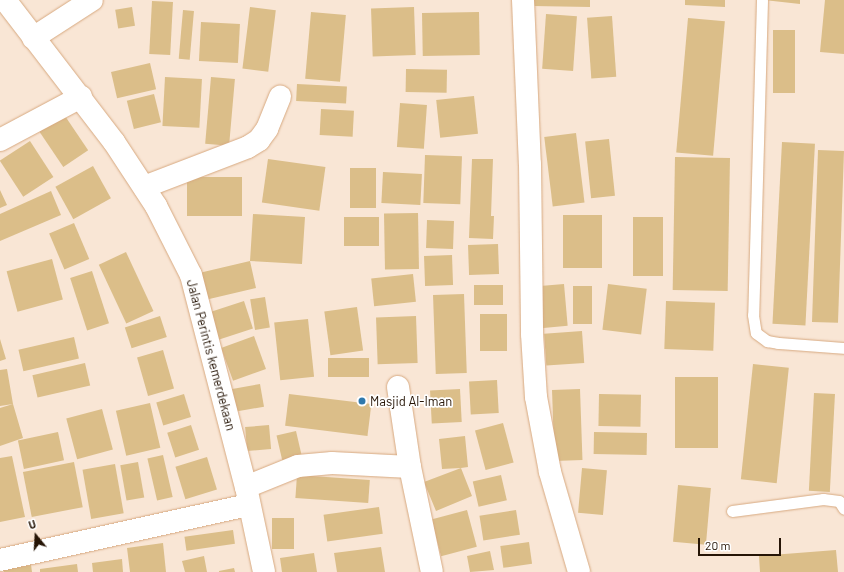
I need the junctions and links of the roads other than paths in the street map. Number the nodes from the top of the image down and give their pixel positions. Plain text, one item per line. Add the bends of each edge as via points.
1 (6, 0) edge
2 (92, 0) edge
3 (522, 0) edge
4 (762, 0) edge
5 (33, 38) junction
6 (280, 96) dead end
7 (81, 97) junction
8 (0, 140) edge
9 (144, 187) junction
10 (844, 348) edge
11 (398, 387) dead end
12 (410, 466) junction
13 (247, 496) junction
14 (844, 509) edge
15 (732, 511) dead end
16 (0, 560) edge
17 (264, 572) edge
18 (432, 572) edge
19 (579, 572) edge

1 - 5 street, Jalan Perintis kemerdekaan
2 - 5 street
3 - 19 street via 530,164 532,334 536,397 550,472
4 - 10 lane via 753,315 756,333 766,341
5 - 7 street, Jalan Perintis kemerdekaan
6 - 9 street via 267,129 259,140
7 - 8 street
7 - 9 street, Jalan Perintis kemerdekaan
9 - 13 street, Jalan Perintis kemerdekaan via 191,275
11 - 12 street
12 - 13 street via 332,463 298,466
12 - 18 street
13 - 16 street
13 - 17 street, Jalan Perintis kemerdekaan
14 - 15 lane via 839,501 823,499

